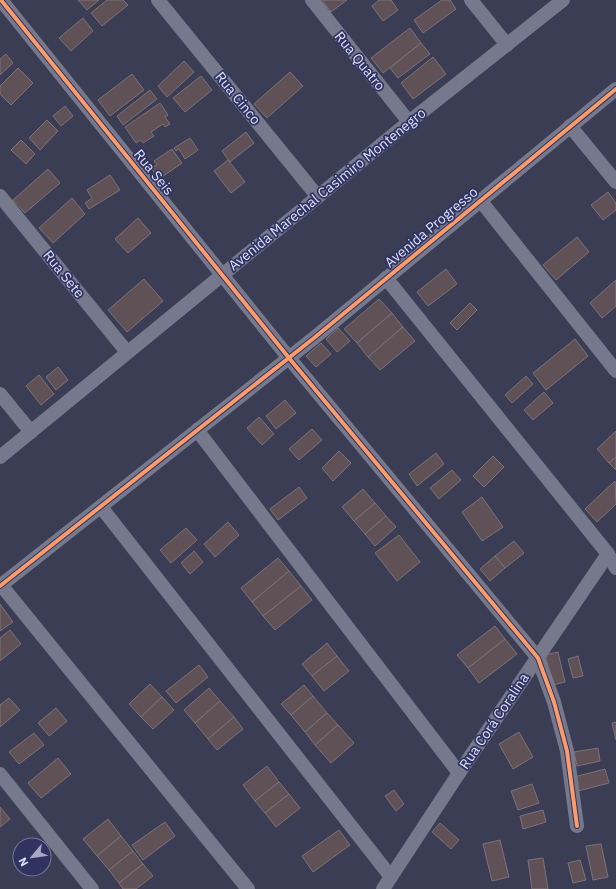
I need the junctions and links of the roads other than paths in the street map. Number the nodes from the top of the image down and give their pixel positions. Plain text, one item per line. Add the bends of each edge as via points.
1 (1, 0) edge
2 (158, 0) edge
3 (312, 0) edge
4 (471, 0) edge
5 (563, 0) edge
6 (507, 45) junction
7 (616, 89) edge
8 (409, 122) junction
9 (570, 126) junction
10 (616, 182) edge
11 (0, 196) edge
12 (318, 197) junction
13 (480, 200) junction
14 (221, 274) junction
15 (386, 278) junction
16 (127, 352) junction
17 (289, 358) junction
18 (616, 371) edge
19 (0, 394) edge
20 (197, 430) junction
21 (31, 432) junction
22 (0, 457) edge
23 (101, 507) junction
24 (608, 554) junction
25 (616, 568) edge
26 (1, 586) edge
27 (538, 658) junction
28 (459, 773) junction
29 (0, 774) edge
30 (577, 826) dead end
31 (387, 883) edge
32 (92, 889) edge
33 (248, 889) edge

1 - 14 street, Rua Seis
2 - 12 street, Rua Cinco
3 - 8 street, Rua Quatro
4 - 6 street
5 - 6 street, Avenida Marechal Casimiro Montenegro
6 - 8 street, Avenida Marechal Casimiro Montenegro
7 - 9 street, Avenida Progresso
8 - 12 street, Avenida Marechal Casimiro Montenegro
9 - 10 street
9 - 13 street, Avenida Progresso
11 - 16 street, Rua Sete
12 - 14 street, Avenida Marechal Casimiro Montenegro
13 - 15 street, Avenida Progresso
13 - 18 street
14 - 16 street, Avenida Marechal Casimiro Montenegro
14 - 17 street, Rua Seis
15 - 17 street, Avenida Progresso
15 - 24 street
16 - 21 street, Avenida Marechal Casimiro Montenegro
17 - 20 street, Avenida Progresso
17 - 27 street, Rua Seis
19 - 21 street
20 - 23 street, Avenida Progresso
20 - 28 street
21 - 22 street, Avenida Marechal Casimiro Montenegro
23 - 26 street, Avenida Progresso
23 - 31 street
24 - 25 street
24 - 27 street, Rua Corá Coralina
26 - 33 street
27 - 28 street, Rua Corá Coralina
27 - 30 street, Rua Seis via 554,702 567,751
28 - 31 street, Rua Corá Coralina
29 - 32 street

